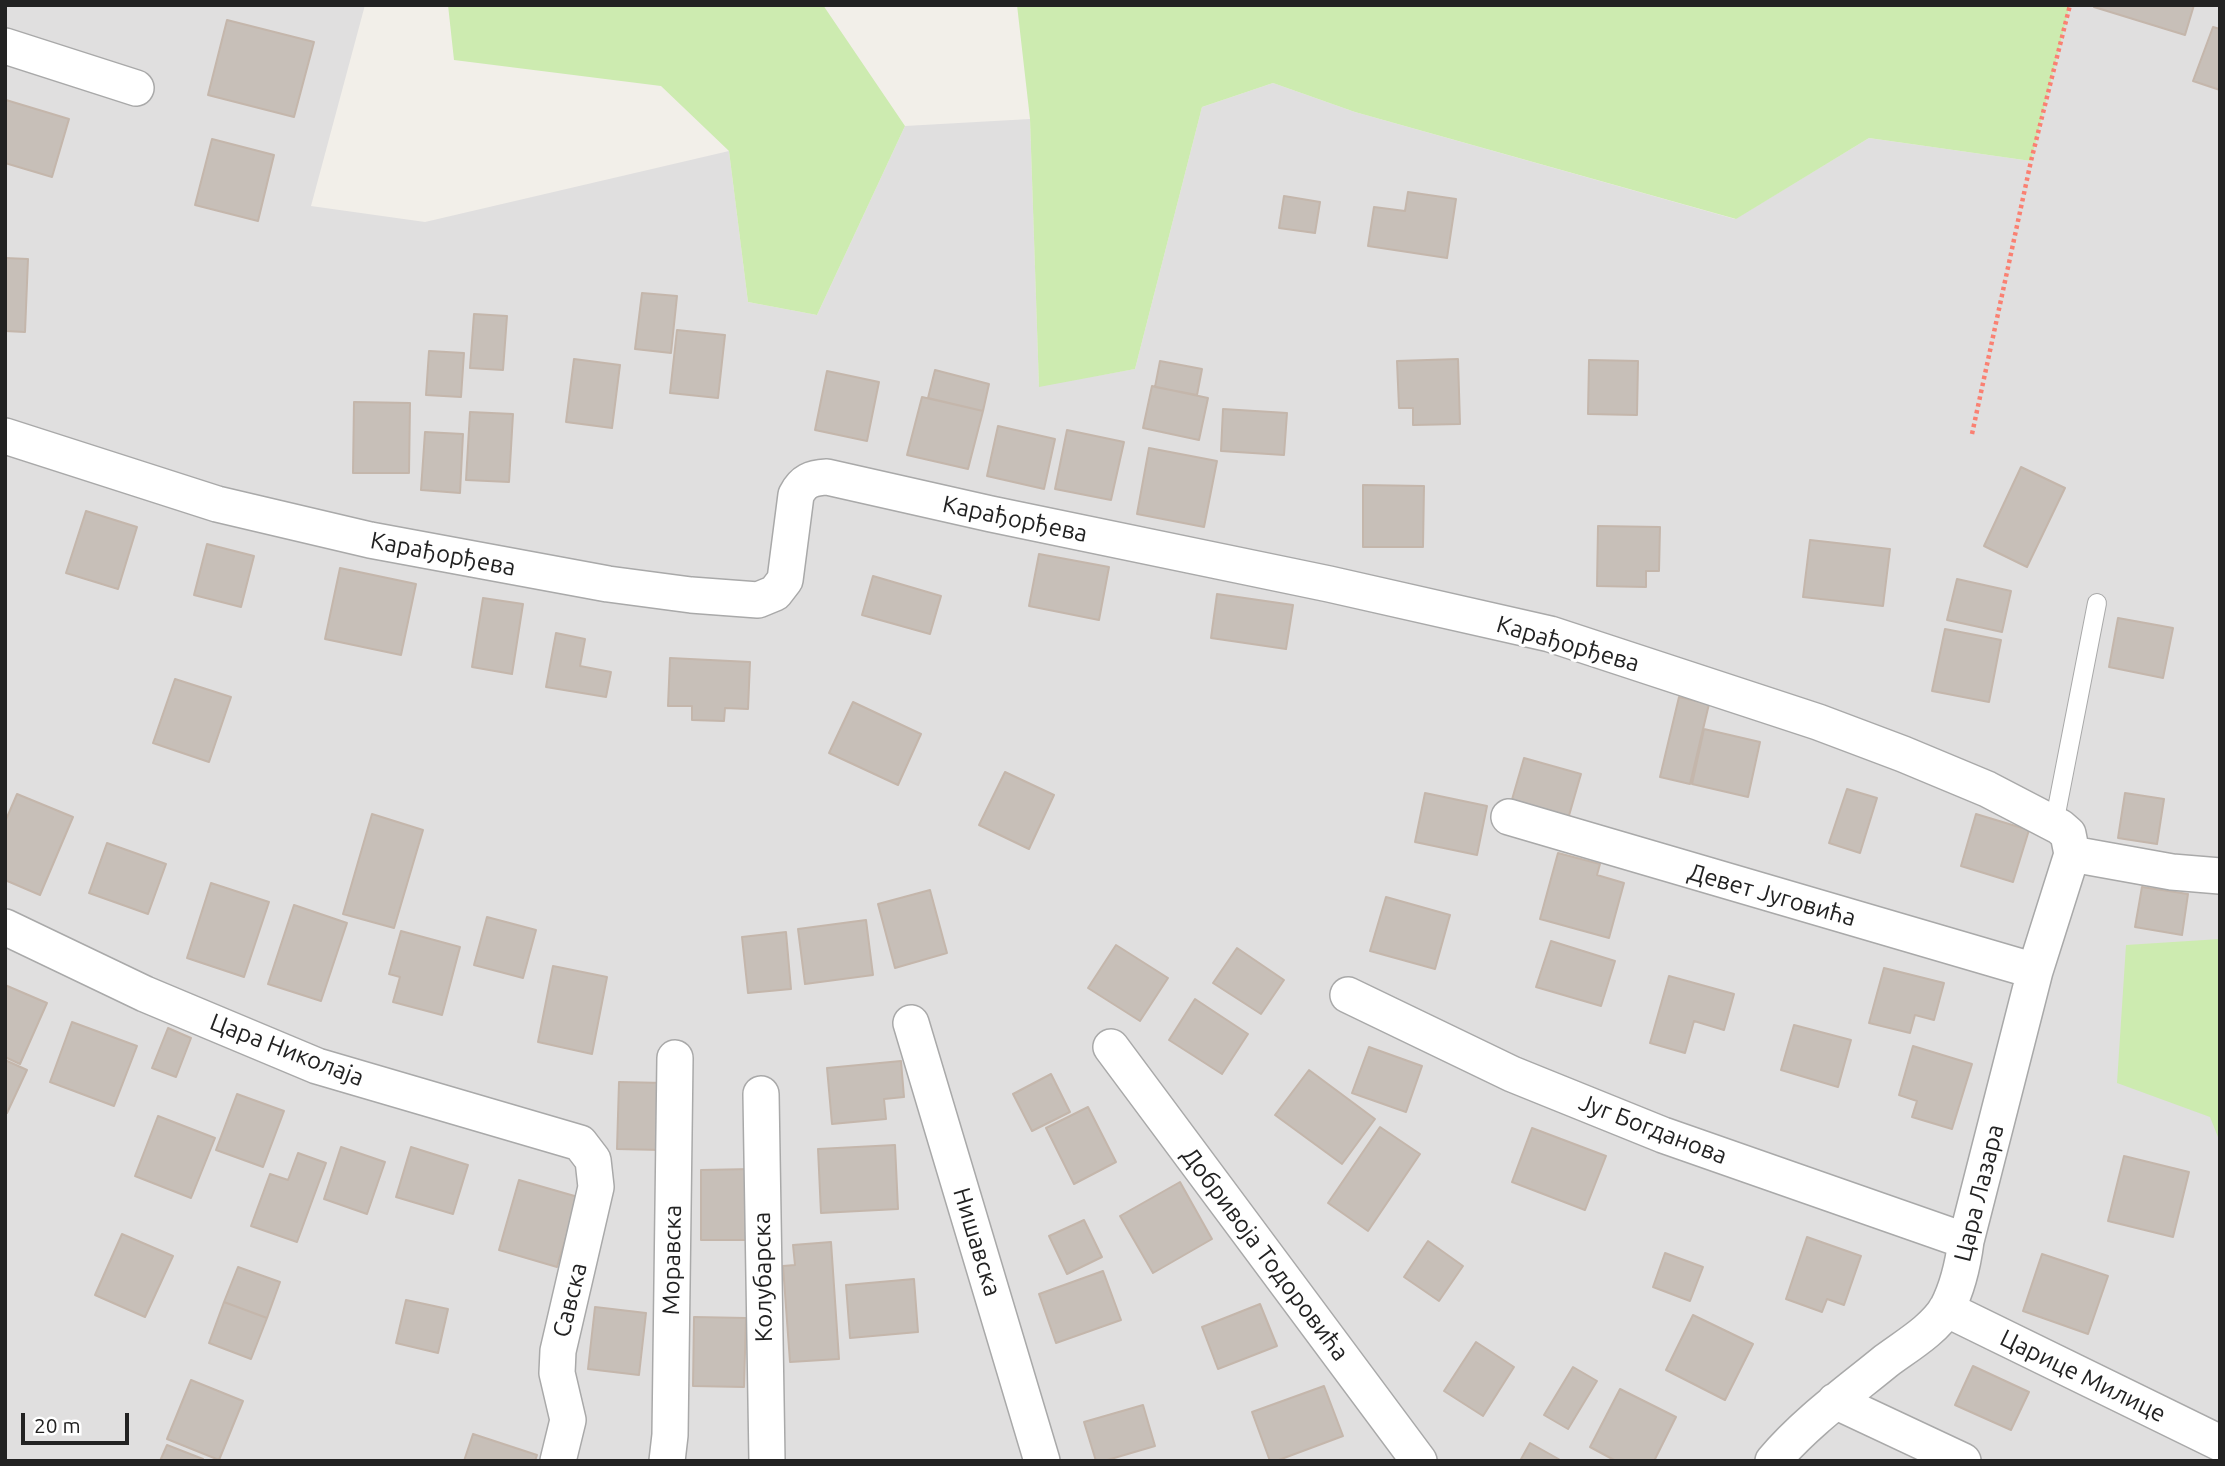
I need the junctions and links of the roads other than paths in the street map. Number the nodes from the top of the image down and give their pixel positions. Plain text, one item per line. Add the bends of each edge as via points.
1 (5, 46) edge
2 (136, 88) dead end
3 (5, 436) edge
4 (2098, 603) dead end
5 (1509, 817) dead end
6 (2054, 824) junction
7 (2072, 854) junction
8 (2220, 876) edge
9 (5, 928) edge
10 (2035, 971) junction
11 (1348, 995) dead end
12 (911, 1023) dead end
13 (1111, 1047) dead end
14 (675, 1059) dead end
15 (761, 1094) dead end
16 (580, 1143) joint
17 (1966, 1241) junction
18 (1946, 1309) junction
19 (1835, 1401) junction
20 (2220, 1443) edge
21 (558, 1461) edge
22 (667, 1461) edge
23 (766, 1461) edge
24 (1042, 1461) edge
25 (1419, 1461) edge
26 (1773, 1461) edge
27 (1963, 1461) edge

1 - 2 street
3 - 6 street, Карађорђева via 217,503 370,540 608,584 758,600 775,593 785,580 800,486 827,477 1550,634 1903,754 1987,789
4 - 6 lane
5 - 10 street, Девет Југовића
6 - 7 street, Карађорђева via 2068,834
7 - 8 street
7 - 10 street, Цара Лазара
9 - 16 street, Цара Николаја via 145,994 317,1066
10 - 17 street, Цара Лазара
11 - 17 street, Југ Богданова via 1512,1074 1664,1135
12 - 24 street, Нишавска
13 - 25 street, Добривоја Тодоровића
14 - 22 street, Моравска
15 - 23 street, Колубарска
16 - 21 street, Савска via 593,1160 596,1187 558,1351 557,1373 569,1420
17 - 18 street, Цара Лазара via 1958,1283
18 - 19 street, Цара Лазара via 1925,1331
18 - 20 street, Царице Милице
19 - 26 street, Цара Лазара
19 - 27 street

